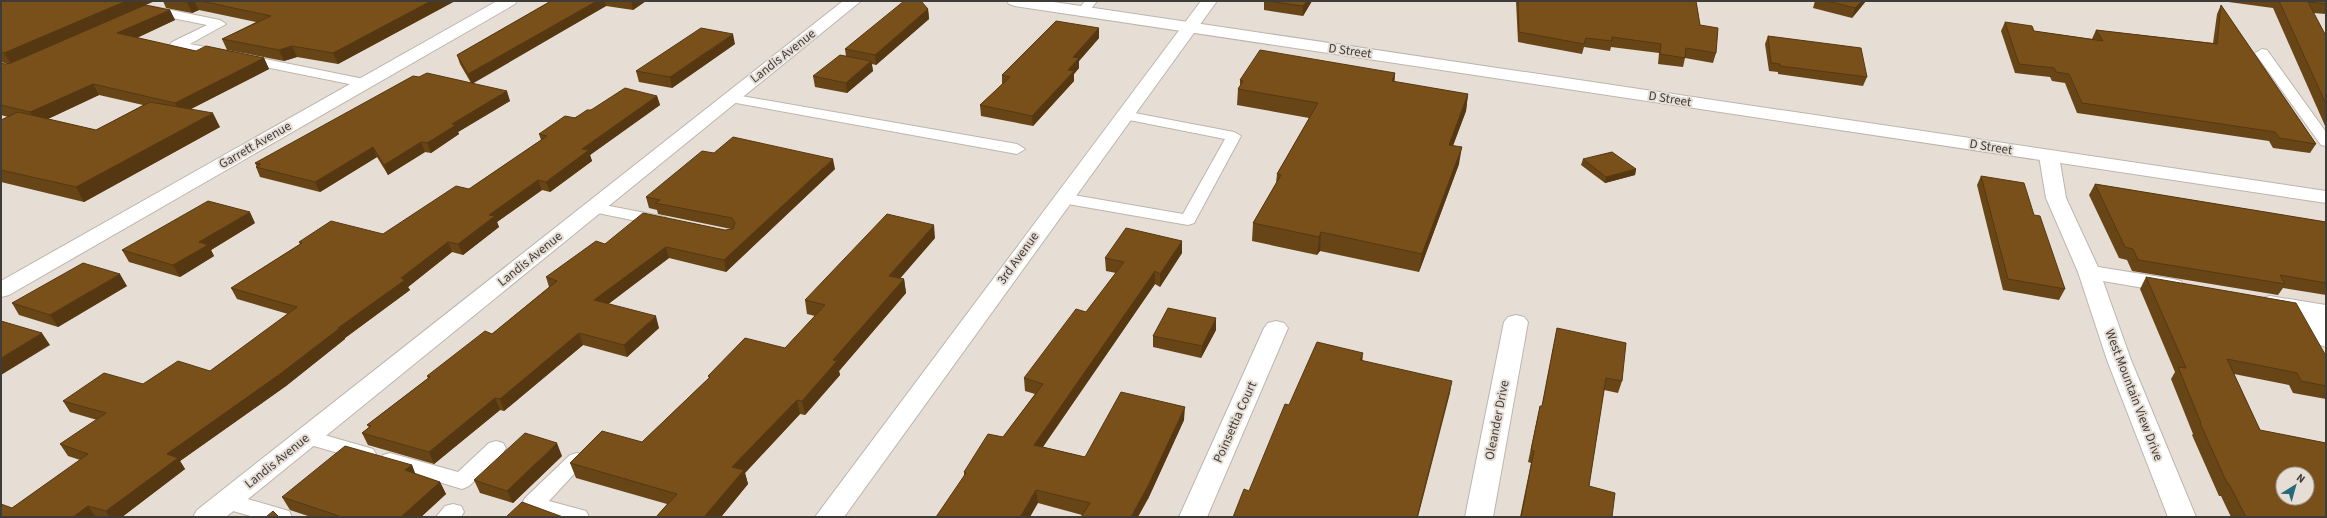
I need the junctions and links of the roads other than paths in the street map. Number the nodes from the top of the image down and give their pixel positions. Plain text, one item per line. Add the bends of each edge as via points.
1 (169, 1) edge
2 (509, 1) edge
3 (853, 1) edge
4 (1015, 1) edge
5 (1209, 1) edge
6 (1087, 6) edge
7 (1190, 27) junction
8 (2262, 53) dead end
9 (364, 83) junction
10 (730, 98) junction
11 (1124, 115) junction
12 (2326, 142) edge
13 (1017, 149) dead end
14 (2049, 156) junction
15 (2326, 197) edge
16 (1062, 198) junction
17 (594, 208) junction
18 (676, 225) edge
19 (2089, 272) junction
20 (1, 290) edge
21 (2196, 290) edge
22 (2248, 299) edge
23 (2317, 311) edge
24 (1516, 322) dead end
25 (1276, 328) dead end
26 (2326, 339) edge
27 (307, 437) junction
28 (496, 448) dead end
29 (577, 460) edge
30 (227, 500) junction
31 (206, 517) edge
32 (280, 517) edge
33 (578, 517) edge
34 (829, 517) edge
35 (1193, 517) edge
36 (1479, 517) edge
37 (2182, 517) edge

1 - 9 lane via 145,11 220,24 177,45
2 - 9 street, Garrett Avenue
3 - 10 street, Landis Avenue
4 - 6 street, D Street
5 - 7 street, 3rd Avenue
6 - 7 street, D Street
7 - 11 street, 3rd Avenue
7 - 14 street, D Street
8 - 12 lane
9 - 20 street, Garrett Avenue
10 - 13 lane
10 - 17 street, Landis Avenue
11 - 16 street, 3rd Avenue
11 - 16 lane via 1234,136 1188,220
14 - 15 street, D Street
14 - 19 street, West Mountain View Drive via 2056,198
16 - 34 street, 3rd Avenue
17 - 18 lane
17 - 27 street, Landis Avenue
19 - 21 street
19 - 37 street, West Mountain View Drive via 2119,360
22 - 23 street
23 - 26 street
24 - 36 street, Oleander Drive
25 - 35 street, Poinsettia Court
27 - 28 lane via 462,480
27 - 30 street, Landis Avenue
29 - 33 lane via 533,504
30 - 31 street, Landis Avenue
30 - 32 lane

